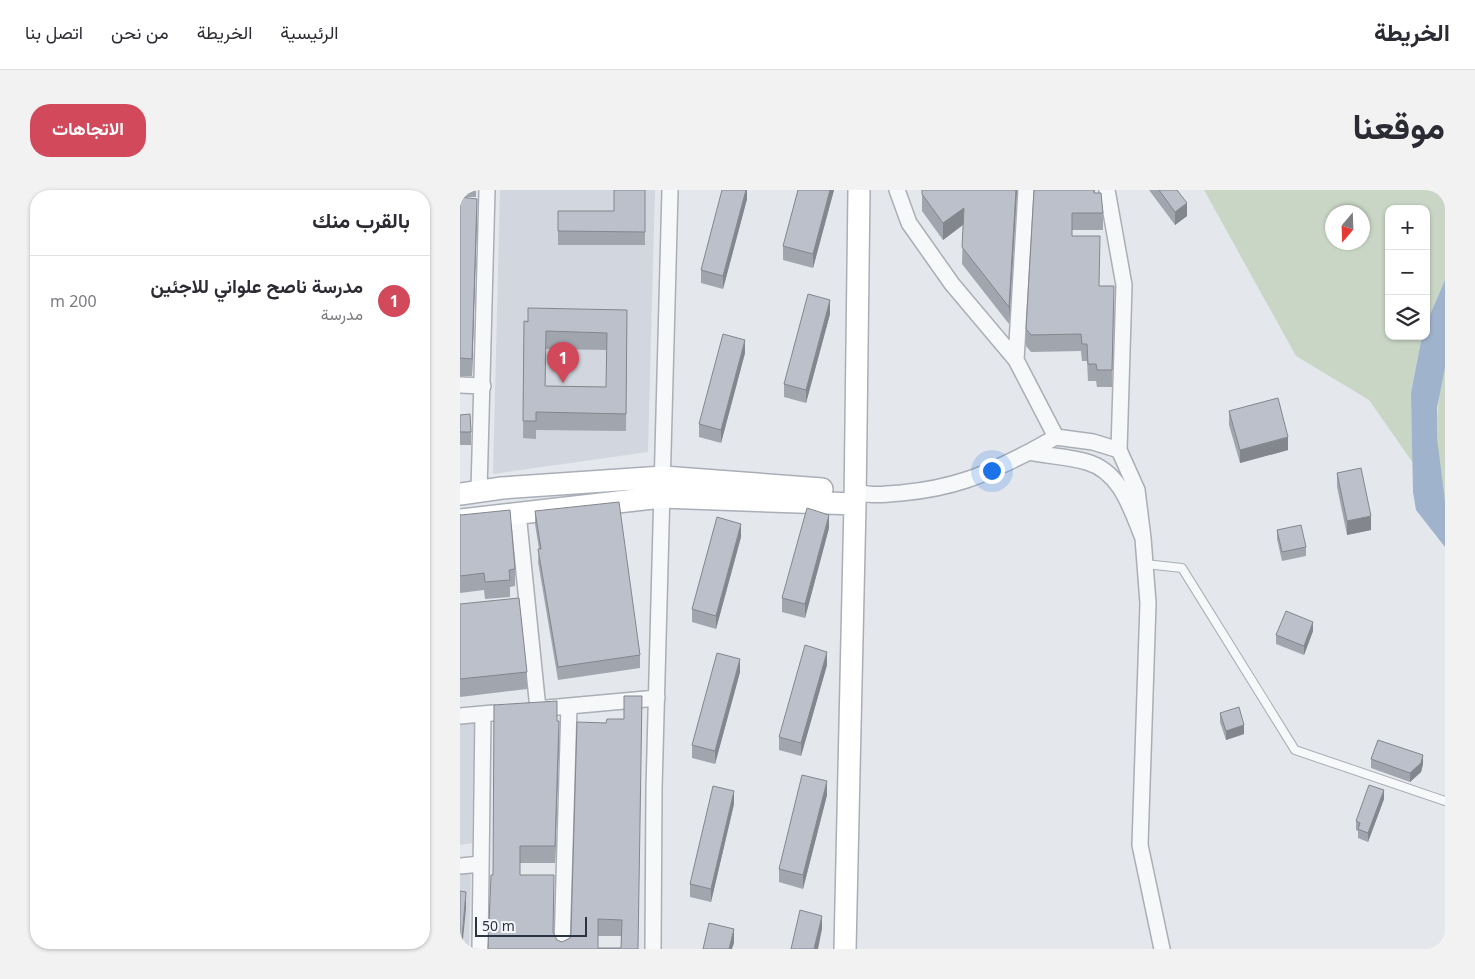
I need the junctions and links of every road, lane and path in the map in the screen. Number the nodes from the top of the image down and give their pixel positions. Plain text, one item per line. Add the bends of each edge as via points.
1 (487, 190) edge
2 (670, 190) edge
3 (859, 190) edge
4 (897, 190) edge
5 (1026, 190) edge
6 (1107, 190) edge
7 (469, 206) edge
8 (487, 207) junction
9 (1016, 360) junction
10 (460, 385) edge
11 (483, 386) junction
12 (1056, 437) junction
13 (1118, 450) junction
14 (1029, 452) junction
15 (663, 487) junction
16 (470, 493) edge
17 (859, 497) junction
18 (518, 513) junction
19 (460, 520) edge
20 (1143, 538) junction
21 (1145, 564) junction
22 (527, 605) junction
23 (508, 607) edge
24 (657, 698) junction
25 (569, 706) junction
26 (538, 709) junction
27 (483, 714) junction
28 (460, 716) edge
29 (1445, 801) edge
30 (481, 864) junction
31 (460, 866) edge
32 (846, 946) edge
33 (480, 949) edge
34 (562, 949) edge
35 (653, 949) edge
36 (1162, 949) edge

1 - 8 street
2 - 15 street
3 - 17 main road
4 - 9 street via 909,223 952,284
5 - 9 street
6 - 13 street via 1124,285
7 - 8 street
8 - 11 street
9 - 12 street
10 - 11 street
11 - 16 street
12 - 13 street via 1093,442
12 - 14 street
13 - 20 street via 1137,490
14 - 17 street via 985,475 937,489
14 - 20 street via 1087,462 1108,471 1123,492
15 - 16 main road
15 - 17 main road
15 - 18 main road
15 - 24 street
17 - 32 main road
18 - 19 main road
18 - 22 street
20 - 21 street
21 - 29 lane via 1182,568 1294,750
21 - 36 street via 1148,603 1140,845
22 - 23 street
22 - 26 street
24 - 25 street
24 - 35 street
25 - 26 street
25 - 34 street
26 - 27 street
27 - 28 street
27 - 30 street
30 - 31 street
30 - 33 street

